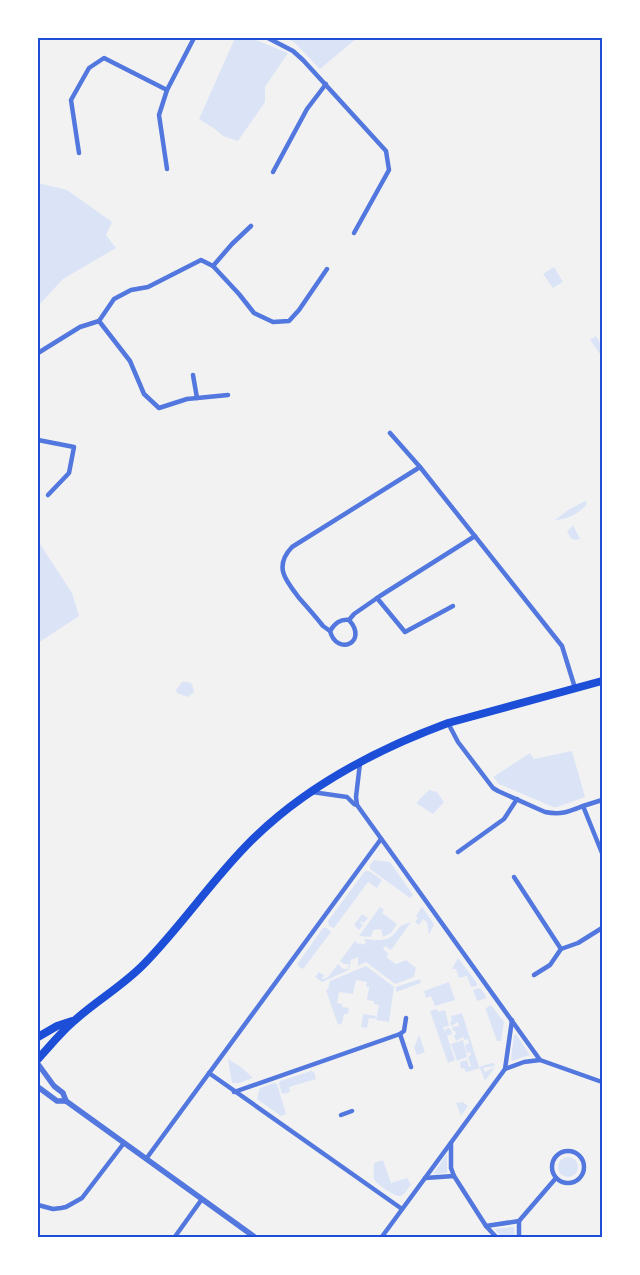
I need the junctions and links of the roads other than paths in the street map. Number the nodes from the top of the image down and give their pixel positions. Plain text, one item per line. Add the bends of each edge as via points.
1 (194, 38) edge
2 (268, 38) edge
3 (326, 84) junction
4 (167, 90) junction
5 (79, 153) dead end
6 (167, 169) dead end
7 (273, 172) dead end
8 (251, 226) dead end
9 (354, 232) dead end
10 (213, 266) junction
11 (327, 269) dead end
12 (99, 320) junction
13 (38, 353) edge
14 (193, 375) dead end
15 (228, 395) dead end
16 (197, 398) junction
17 (390, 433) dead end
18 (38, 440) edge
19 (420, 467) junction
20 (48, 495) dead end
21 (475, 536) junction
22 (377, 598) junction
23 (453, 606) dead end
24 (349, 620) junction
25 (330, 631) junction
26 (602, 681) edge
27 (575, 688) junction
28 (448, 723) junction
29 (360, 763) junction
30 (311, 792) junction
31 (517, 799) junction
32 (602, 800) edge
33 (357, 805) junction
34 (583, 806) junction
35 (381, 840) junction
36 (458, 852) dead end
37 (602, 853) edge
38 (514, 877) dead end
39 (602, 928) edge
40 (561, 949) junction
41 (534, 975) dead end
42 (406, 1018) dead end
43 (512, 1020) junction
44 (74, 1021) junction
45 (400, 1034) junction
46 (38, 1037) edge
47 (38, 1059) edge
48 (540, 1060) junction
49 (38, 1064) edge
50 (410, 1067) dead end
51 (505, 1069) junction
52 (208, 1073) junction
53 (602, 1082) edge
54 (38, 1087) edge
55 (234, 1092) junction
56 (66, 1101) junction
57 (352, 1111) dead end
58 (340, 1115) dead end
59 (451, 1142) junction
60 (124, 1143) junction
61 (146, 1159) junction
62 (454, 1176) junction
63 (425, 1178) junction
64 (556, 1178) junction
65 (202, 1199) junction
66 (38, 1205) edge
67 (402, 1209) junction
68 (520, 1221) junction
69 (486, 1226) junction
70 (174, 1238) edge
71 (256, 1238) edge
72 (381, 1238) edge
73 (497, 1238) edge
74 (519, 1238) edge

1 - 4 street
2 - 3 street via 292,51
3 - 7 street via 307,109
3 - 9 street via 386,151 389,170
4 - 5 street via 104,58 89,68 71,100
4 - 6 street via 159,115
8 - 10 street
10 - 11 street via 254,313 273,322 289,321
10 - 12 street via 201,260 148,287 131,290 114,299
12 - 13 street via 80,327
12 - 16 street via 130,361 144,394 159,408
14 - 16 street
15 - 16 street
17 - 19 street
18 - 20 street via 74,447 69,473
19 - 21 street
19 - 25 street via 286,553 283,561 285,581
21 - 22 street
21 - 27 street via 562,646
22 - 23 street via 405,632
22 - 24 street
24 - 25 street via 338,621
24 - 25 street via 355,626 356,635 348,645 340,645 332,639
26 - 27 main road
27 - 28 main road
28 - 29 main road
28 - 31 street via 458,742 493,788
29 - 30 main road
29 - 33 street
30 - 33 street via 347,797
30 - 44 main road via 246,846 134,975
31 - 34 street via 553,814
31 - 36 street via 504,819
32 - 34 street
33 - 35 street
34 - 37 street
35 - 43 street
35 - 52 street
38 - 40 street
39 - 40 street via 578,944
40 - 41 street via 550,965
42 - 45 street via 404,1031
43 - 48 street
43 - 51 street
44 - 46 main road via 56,1026
44 - 47 main road
45 - 50 street
45 - 55 street
48 - 51 street
48 - 53 street
49 - 56 street
51 - 59 street
52 - 55 street
52 - 61 street
54 - 56 street via 57,1101
55 - 67 street
56 - 60 street
57 - 58 street
59 - 62 street via 450,1168
59 - 63 street
60 - 61 street
60 - 66 street via 82,1198 61,1208
61 - 65 street
62 - 63 street
62 - 69 street
63 - 67 street
64 - 64 street via 560,1182 572,1183 581,1177 584,1166 580,1156 571,1151 557,1154 551,1168
64 - 68 street
65 - 70 street
65 - 71 street
67 - 72 street
68 - 69 street
68 - 74 street
69 - 73 street

